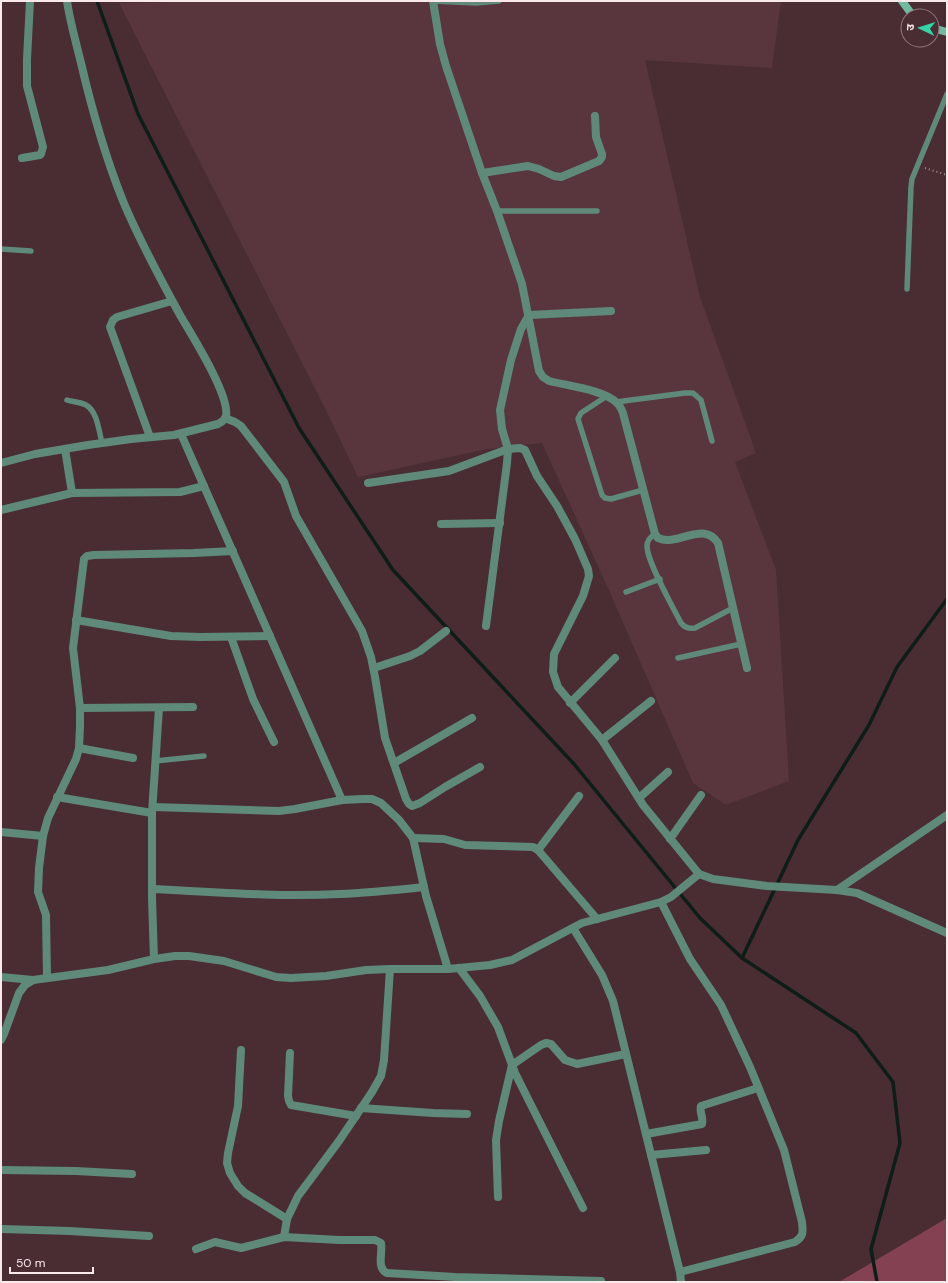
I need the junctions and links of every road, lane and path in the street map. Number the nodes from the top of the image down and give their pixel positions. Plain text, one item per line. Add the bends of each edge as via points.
1 (30, 1) edge
2 (67, 1) edge
3 (433, 1) edge
4 (499, 1) edge
5 (947, 94) edge
6 (595, 116) dead end
7 (22, 158) dead end
8 (918, 165) junction
9 (482, 173) junction
10 (947, 175) edge
11 (497, 211) junction
12 (597, 211) dead end
13 (1, 248) edge
14 (31, 251) dead end
15 (907, 289) dead end
16 (172, 301) junction
17 (610, 311) dead end
18 (529, 315) junction
19 (607, 396) junction
20 (67, 400) dead end
21 (616, 402) junction
22 (225, 418) junction
23 (181, 434) junction
24 (150, 437) junction
25 (712, 441) dead end
26 (102, 443) junction
27 (65, 449) junction
28 (508, 449) junction
29 (1, 463) edge
30 (368, 483) dead end
31 (204, 486) junction
32 (643, 490) junction
33 (72, 493) junction
34 (1, 510) edge
35 (500, 523) junction
36 (441, 524) dead end
37 (655, 534) junction
38 (233, 551) junction
39 (660, 579) junction
40 (626, 592) dead end
41 (732, 608) junction
42 (76, 620) junction
43 (486, 626) dead end
44 (446, 631) dead end
45 (270, 636) junction
46 (231, 637) junction
47 (741, 644) junction
48 (615, 658) dead end
49 (678, 658) dead end
50 (374, 668) junction
51 (747, 668) dead end
52 (650, 701) dead end
53 (570, 703) junction
54 (193, 707) dead end
55 (80, 708) junction
56 (159, 708) junction
57 (472, 718) dead end
58 (602, 740) junction
59 (274, 742) dead end
60 (79, 748) junction
61 (204, 756) dead end
62 (133, 758) dead end
63 (155, 761) junction
64 (394, 763) junction
65 (480, 767) dead end
66 (668, 772) dead end
67 (701, 795) dead end
68 (579, 796) dead end
69 (57, 797) junction
70 (639, 798) junction
71 (342, 800) junction
72 (153, 810) junction
73 (947, 815) edge
74 (1, 832) edge
75 (43, 836) junction
76 (413, 838) junction
77 (670, 839) junction
78 (538, 850) junction
79 (699, 874) junction
80 (424, 887) junction
81 (152, 889) junction
82 (837, 890) junction
83 (661, 902) junction
84 (597, 919) junction
85 (573, 928) junction
86 (947, 933) edge
87 (154, 959) junction
88 (459, 968) junction
89 (390, 969) junction
90 (448, 969) junction
91 (1, 977) edge
92 (47, 977) junction
93 (33, 980) junction
94 (1, 1040) edge
95 (240, 1050) dead end
96 (290, 1053) dead end
97 (626, 1054) junction
98 (512, 1065) junction
99 (758, 1088) junction
100 (361, 1108) junction
101 (467, 1114) dead end
102 (356, 1116) junction
103 (646, 1134) junction
104 (706, 1150) dead end
105 (651, 1155) junction
106 (1, 1170) edge
107 (132, 1174) dead end
108 (498, 1197) dead end
109 (583, 1208) dead end
110 (287, 1219) junction
111 (1, 1230) edge
112 (149, 1236) dead end
113 (284, 1238) junction
114 (196, 1249) dead end
115 (680, 1272) junction
116 (516, 1280) edge
117 (570, 1281) edge
118 (601, 1281) edge
119 (681, 1282) edge

1 - 7 street via 27,86 42,154
2 - 16 street via 89,98 110,166 135,228
3 - 4 lane
3 - 9 street via 446,66
5 - 8 lane
6 - 9 street via 596,137 602,154 599,161 561,176 554,176 528,166
8 - 10 path
8 - 15 lane via 911,187
9 - 11 street
11 - 12 lane
11 - 18 street via 522,284
13 - 14 lane
16 - 22 street via 217,382 225,403
16 - 24 street via 117,317 110,327
17 - 18 street
18 - 19 street via 543,377
18 - 28 street via 521,329 511,360 500,410
19 - 21 street
19 - 32 lane via 582,413 578,419 602,495 611,499
20 - 26 lane via 84,404 91,409
21 - 25 lane via 693,393 701,400
21 - 32 street via 624,417
22 - 23 street via 218,424
22 - 50 street via 241,426 284,482 296,516 362,631
23 - 24 street
23 - 31 street
24 - 26 street
26 - 27 street
27 - 29 street
27 - 33 street
28 - 30 street via 449,471
28 - 35 street
28 - 53 street via 520,448 526,452 537,476 575,539 588,569 589,576 583,596 553,660 553,672 558,687
31 - 33 street via 180,492
31 - 38 street
32 - 37 street
33 - 34 street
35 - 36 street
35 - 43 street
37 - 39 lane via 650,537 647,546
37 - 41 street via 665,540 710,534 718,543
38 - 42 street via 87,556 84,561
38 - 45 street
39 - 40 lane
39 - 41 lane via 681,623 687,628 695,628
41 - 47 street
42 - 46 street via 171,636
42 - 55 street via 73,656
44 - 50 street via 420,651
45 - 46 street
45 - 71 street
46 - 59 street via 254,700
47 - 49 lane
47 - 51 street
48 - 53 street
50 - 64 street via 386,738
52 - 58 street
53 - 58 street
54 - 56 street
55 - 56 street
55 - 60 street
56 - 63 street
57 - 64 street
58 - 70 street
60 - 62 street
60 - 69 street
61 - 63 lane
63 - 72 street
64 - 65 street via 406,799 412,806
66 - 70 street
67 - 77 street
68 - 78 street
69 - 72 street
69 - 75 street
70 - 77 street
71 - 72 street via 279,811
71 - 76 street via 363,798 381,803
72 - 81 street
73 - 82 street
74 - 75 street
75 - 92 street via 37,884 46,915
76 - 78 street via 444,839 465,845 529,846
76 - 80 street
77 - 79 street
78 - 84 street
79 - 82 street via 713,879 767,886
79 - 83 street
80 - 81 street via 306,895
80 - 90 street
81 - 87 street
82 - 86 street via 857,893
83 - 84 street
83 - 99 street via 690,959 721,1005
84 - 85 street
85 - 88 street via 512,960
85 - 97 street via 607,985
87 - 89 street via 189,956 224,961 276,977 291,978
87 - 92 street via 108,970
88 - 90 street
88 - 98 street via 480,996 498,1027
89 - 90 street
89 - 100 street via 381,1076
91 - 93 street
92 - 93 street
93 - 94 street via 25,984 19,993
95 - 110 street via 238,1106 228,1153 230,1173 246,1193
96 - 102 street via 290,1104
97 - 98 street via 577,1064 565,1060 554,1046 546,1043
97 - 103 street
98 - 108 street via 496,1140
98 - 109 street
99 - 103 street via 701,1106 702,1124
99 - 115 street via 784,1150 802,1222 801,1238 795,1242
100 - 101 street
100 - 102 street
102 - 110 street via 298,1196
103 - 105 street
104 - 105 street
105 - 115 street
106 - 107 street
110 - 113 street
111 - 112 street
113 - 114 street via 241,1248 215,1242
113 - 116 street via 379,1241 382,1248 381,1267 387,1274
115 - 119 street
116 - 117 street
117 - 118 street

